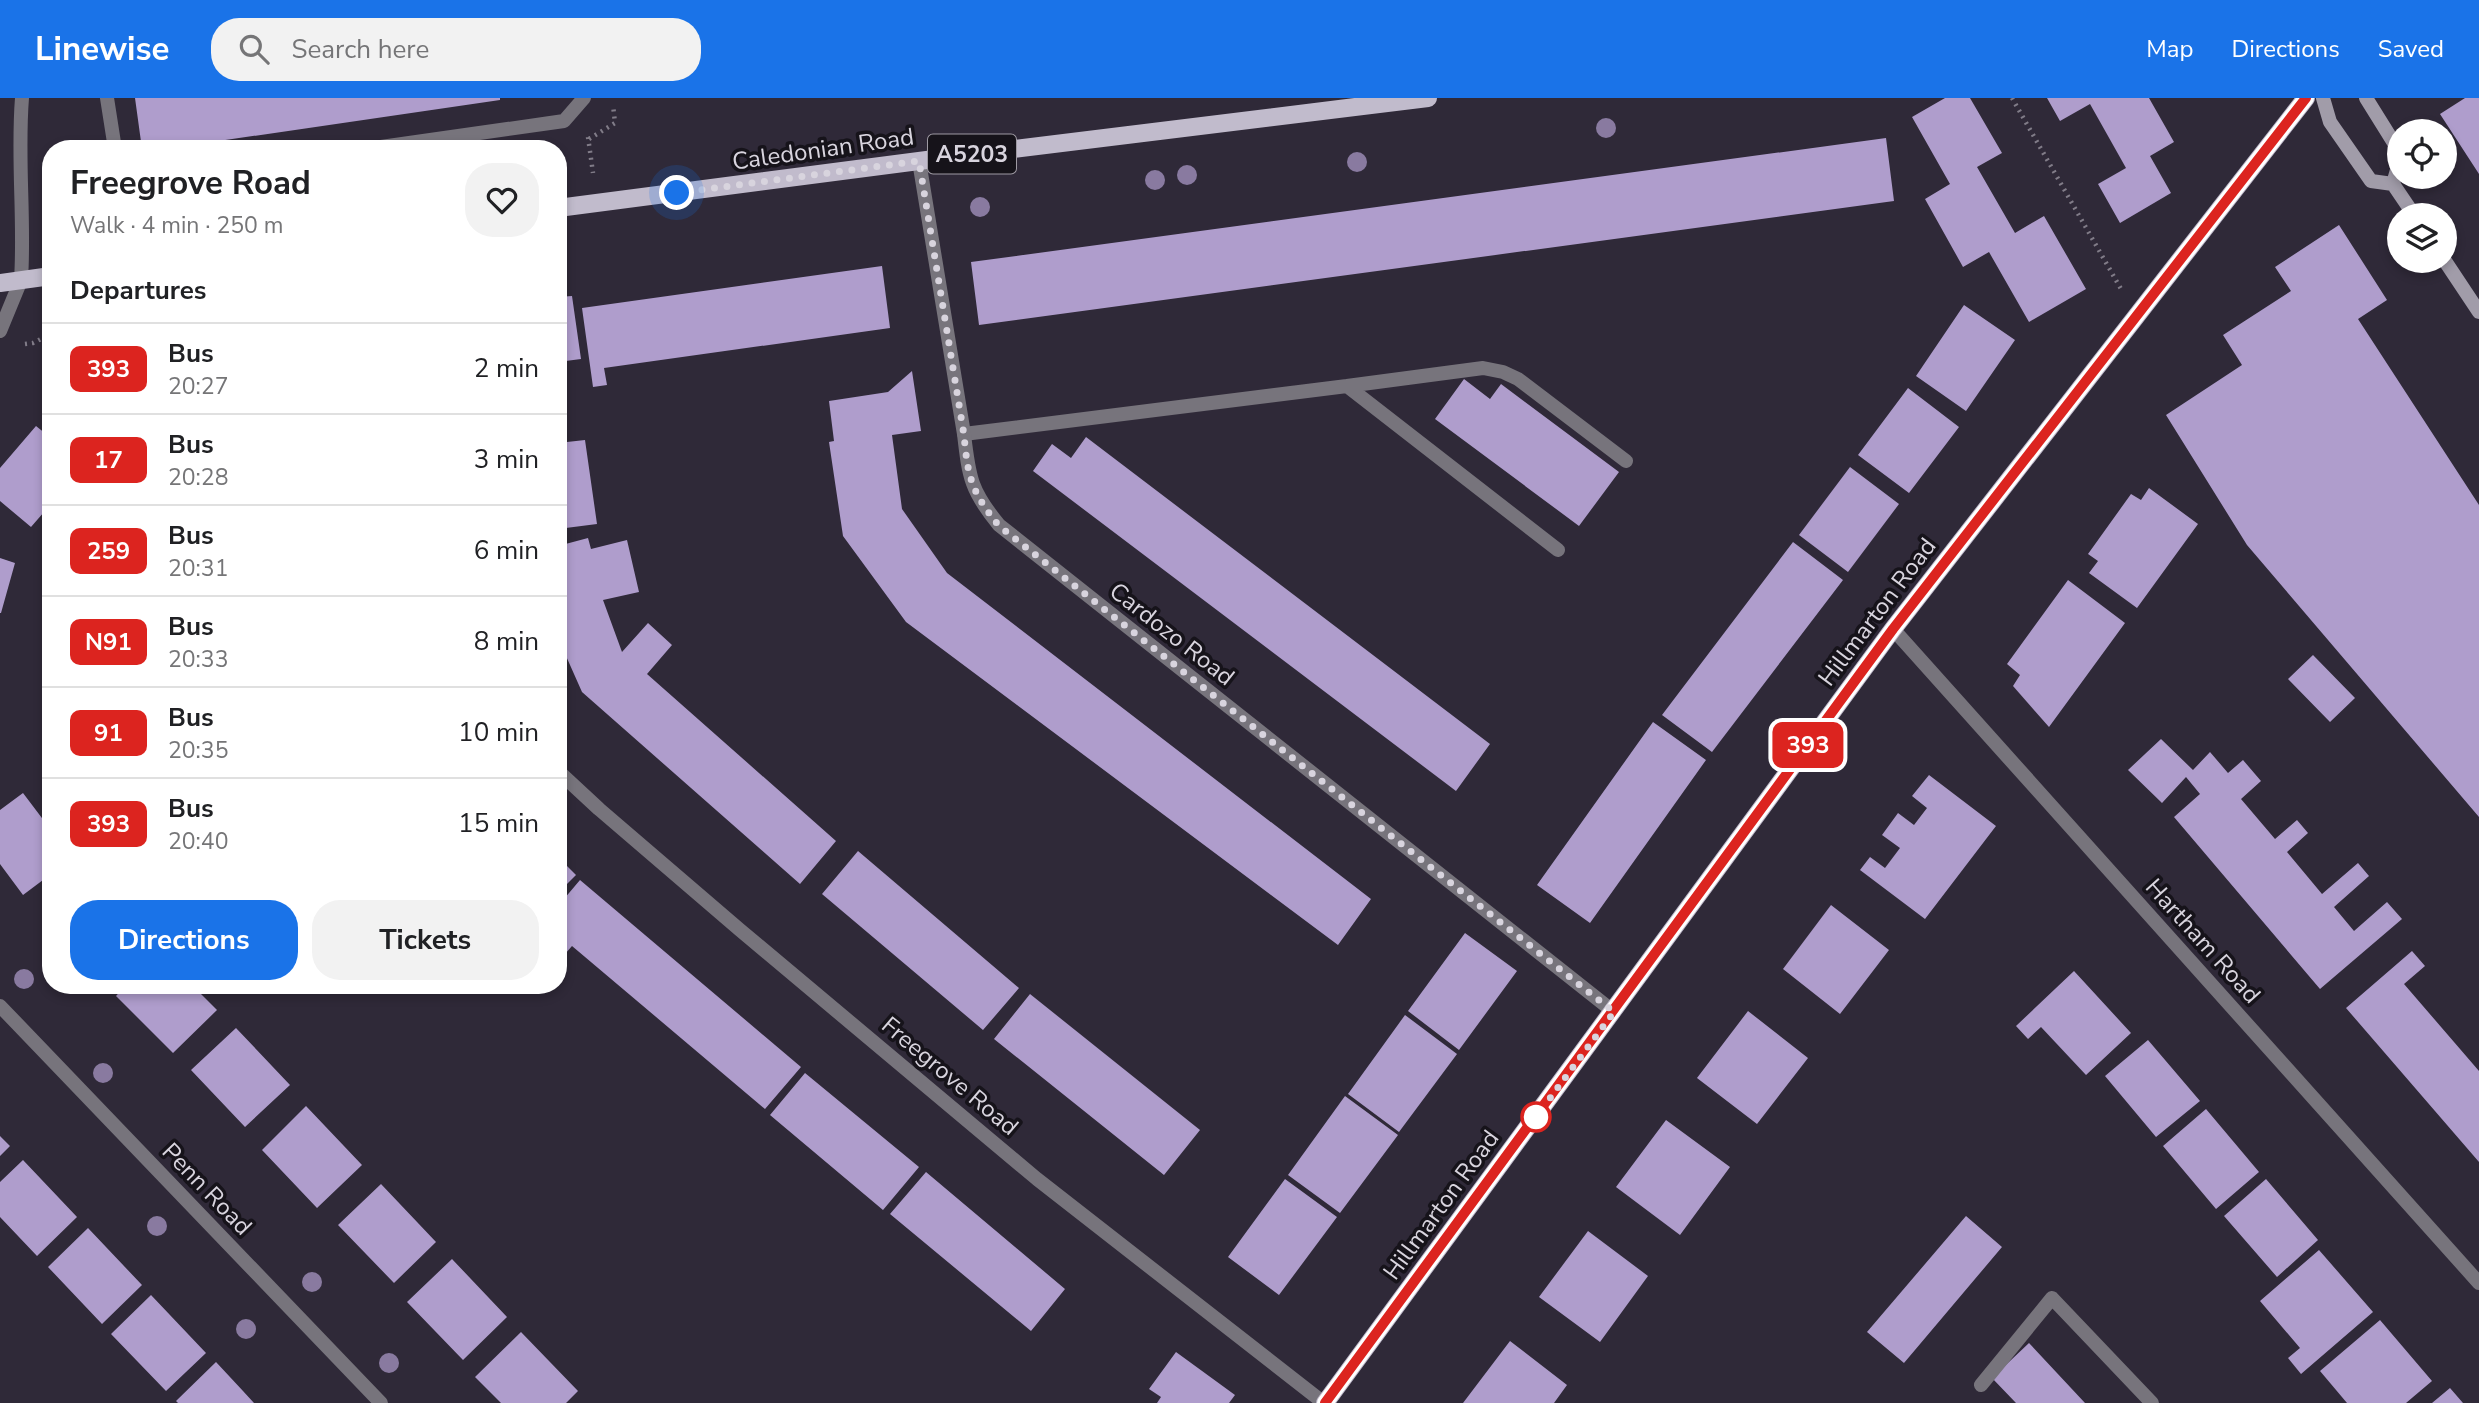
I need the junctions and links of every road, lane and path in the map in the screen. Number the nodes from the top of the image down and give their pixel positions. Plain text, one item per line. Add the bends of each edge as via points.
1 (22, 98) edge
2 (107, 98) edge
3 (584, 98) edge
4 (1428, 98) edge
5 (2012, 98) edge
6 (2306, 98) edge
7 (2323, 98) edge
8 (2366, 98) edge
9 (1386, 101) edge
10 (2387, 132) edge
11 (114, 140) edge
12 (430, 140) edge
13 (919, 161) junction
14 (2387, 183) edge
15 (567, 207) edge
16 (2453, 273) edge
17 (42, 277) edge
18 (21, 280) junction
19 (0, 283) edge
20 (2479, 312) edge
21 (2136, 315) junction
22 (0, 331) edge
23 (1348, 386) junction
24 (964, 435) junction
25 (1626, 461) dead end
26 (1558, 550) dead end
27 (1893, 629) junction
28 (567, 779) edge
29 (0, 1006) edge
30 (1614, 1012) junction
31 (2479, 1283) edge
32 (1981, 1385) dead end
33 (381, 1403) edge
34 (1325, 1403) edge
35 (2152, 1403) edge

1 - 18 street
2 - 11 street
3 - 12 street via 564,121
4 - 9 main road, Caledonian Road / A5203
5 - 21 path
6 - 21 main road, Hillmarton Road
7 - 14 street via 2330,122 2371,181
8 - 10 street
9 - 13 main road, Caledonian Road / A5203
13 - 15 main road, Caledonian Road / A5203
13 - 24 street, Cardozo Road
16 - 20 street
17 - 18 main road
18 - 19 main road
18 - 22 street
21 - 27 main road, Hillmarton Road
23 - 24 street
23 - 25 street via 1483,368 1503,372
23 - 26 street
24 - 30 street, Cardozo Road via 968,476 980,502 999,526
27 - 30 main road, Hillmarton Road
27 - 31 street, Hartham Road
28 - 34 street, Freegrove Road via 1037,1179
29 - 33 street, Penn Road
30 - 34 main road, Hillmarton Road
32 - 35 street via 2052,1298

